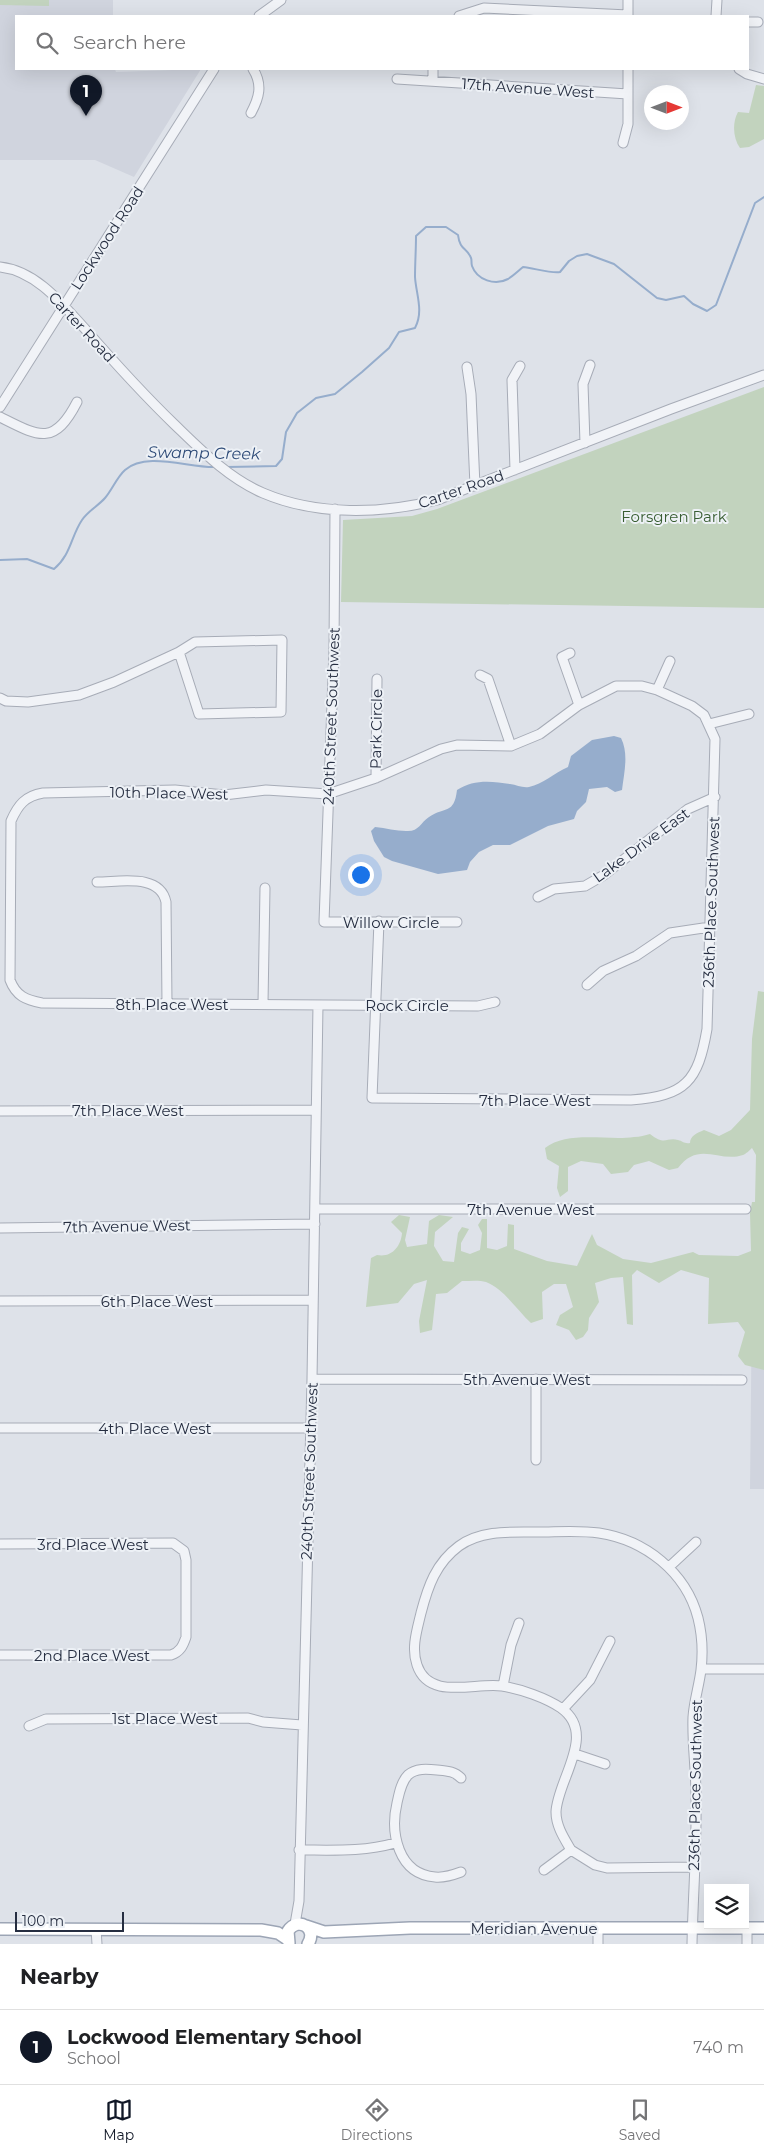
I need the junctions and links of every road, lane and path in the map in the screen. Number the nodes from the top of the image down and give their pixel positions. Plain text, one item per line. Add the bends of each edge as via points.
1 (281, 0) edge
2 (628, 0) edge
3 (717, 0) edge
4 (260, 15) edge
5 (463, 15) edge
6 (610, 15) edge
7 (628, 15) edge
8 (716, 15) edge
9 (749, 22) edge
10 (758, 22) dead end
11 (213, 70) edge
12 (253, 70) edge
13 (432, 70) edge
14 (628, 70) edge
15 (740, 70) edge
16 (397, 79) dead end
17 (764, 79) edge
18 (432, 81) junction
19 (628, 94) junction
20 (251, 113) dead end
21 (623, 143) dead end
22 (0, 267) edge
23 (64, 305) junction
24 (590, 365) dead end
25 (520, 366) dead end
26 (467, 367) dead end
27 (764, 375) edge
28 (78, 402) dead end
29 (0, 407) edge
30 (0, 417) edge
31 (585, 442) junction
32 (515, 470) junction
33 (475, 486) junction
34 (335, 509) junction
35 (179, 652) junction
36 (570, 653) dead end
37 (670, 661) dead end
38 (480, 675) dead end
39 (377, 679) dead end
40 (657, 690) junction
41 (0, 698) edge
42 (579, 704) junction
43 (749, 714) dead end
44 (709, 724) junction
45 (511, 746) junction
46 (376, 778) junction
47 (328, 794) junction
48 (714, 797) junction
49 (97, 882) dead end
50 (265, 888) dead end
51 (538, 897) dead end
52 (379, 921) junction
53 (324, 922) joint
54 (457, 922) dead end
55 (710, 928) junction
56 (4, 933) edge
57 (587, 985) dead end
58 (495, 1002) dead end
59 (263, 1003) junction
60 (167, 1004) junction
61 (318, 1005) junction
62 (376, 1006) junction
63 (691, 1078) joint
64 (315, 1110) junction
65 (0, 1111) edge
66 (315, 1209) junction
67 (746, 1209) dead end
68 (315, 1224) junction
69 (0, 1228) edge
70 (313, 1300) junction
71 (0, 1301) edge
72 (312, 1379) junction
73 (536, 1379) junction
74 (742, 1380) dead end
75 (0, 1428) edge
76 (310, 1428) junction
77 (536, 1460) dead end
78 (696, 1542) dead end
79 (0, 1544) edge
80 (669, 1567) junction
81 (519, 1623) dead end
82 (610, 1641) dead end
83 (182, 1648) joint
84 (0, 1655) edge
85 (701, 1669) junction
86 (764, 1669) edge
87 (503, 1686) junction
88 (563, 1709) junction
89 (302, 1725) junction
90 (29, 1726) dead end
91 (575, 1754) junction
92 (605, 1764) dead end
93 (462, 1778) dead end
94 (395, 1843) junction
95 (299, 1850) junction
96 (571, 1850) junction
97 (694, 1867) junction
98 (544, 1870) dead end
99 (462, 1872) dead end
100 (598, 1927) junction
101 (692, 1927) junction
102 (704, 1927) edge
103 (749, 1928) edge
104 (764, 1928) edge
105 (0, 1929) edge
106 (96, 1929) junction
107 (746, 1929) edge
108 (348, 1930) junction
109 (294, 1934) edge
110 (309, 1943) edge
111 (96, 1944) edge
112 (598, 1944) edge
113 (692, 1944) edge
114 (747, 1944) edge

1 - 4 street
2 - 7 street
3 - 8 street
5 - 6 street via 484,8
9 - 10 street
11 - 23 street, Lockwood Road
12 - 20 street via 260,85 258,100
13 - 18 street
14 - 19 street
15 - 17 street
16 - 18 street, 17th Avenue West
18 - 19 street, 17th Avenue West
19 - 21 street via 628,124
22 - 23 street, Carter Road via 24,274
23 - 29 street, Lockwood Road
23 - 34 street, Carter Road via 152,402 204,453 237,478 263,493 292,503
24 - 31 street via 583,384
25 - 32 street via 512,380
26 - 33 street
27 - 31 street, Carter Road
28 - 30 street via 68,420 41,434
31 - 32 street, Carter Road
32 - 33 street, Carter Road
33 - 34 street, Carter Road via 413,506
34 - 47 street, 240th Street Southwest
35 - 35 street via 195,642 282,640 281,712 198,714
35 - 41 street via 78,695 28,702
36 - 42 street via 562,657
37 - 40 street
38 - 45 street via 488,679
39 - 46 street, Park Circle
40 - 42 street via 642,686 616,686
40 - 44 street via 692,706 704,715
42 - 45 street via 540,734
43 - 44 street
44 - 48 street, 236th Place Southwest via 715,739
45 - 46 street via 457,745 440,749
46 - 47 street
47 - 53 street, 240th Street Southwest
47 - 56 street, 10th Place West via 266,790 224,795 175,790 42,793 25,798 10,821
48 - 51 street, Lake Drive East via 688,809 604,876 585,886 554,889
48 - 55 street, 236th Place Southwest
49 - 60 street via 146,882 164,893
50 - 59 street
52 - 53 street, Willow Circle
52 - 54 street, Willow Circle
52 - 62 street
55 - 57 street via 670,933 636,956 603,971
55 - 63 street, 236th Place Southwest via 707,1028 704,1050
56 - 60 street, 8th Place West via 10,980 13,989 26,1000 42,1003
58 - 62 street, Rock Circle via 478,1006
59 - 60 street, 8th Place West
59 - 61 street, 8th Place West
61 - 62 street, Rock Circle
61 - 64 street, 240th Street Southwest
62 - 63 street, 7th Place West via 372,1098 631,1100 668,1095
64 - 65 street, 7th Place West
64 - 66 street, 240th Street Southwest
66 - 67 street, 7th Avenue West
66 - 68 street, 240th Street Southwest
68 - 69 street, 7th Avenue West
68 - 70 street, 240th Street Southwest
70 - 71 street, 6th Place West
70 - 72 street, 240th Street Southwest
72 - 73 street, 5th Avenue West
72 - 76 street, 240th Street Southwest
73 - 74 street, 5th Avenue West
73 - 77 street
75 - 76 street, 4th Place West
76 - 89 street, 240th Street Southwest
78 - 80 street
79 - 83 street, 3rd Place West via 173,1544 184,1551 186,1560 186,1637
80 - 85 street, 236th Place Southwest via 684,1586 697,1616 702,1642
80 - 87 street, 236th Place Southwest via 631,1542 597,1532 499,1532 462,1544 434,1573 415,1641 417,1665 427,1679 444,1687
81 - 87 street via 509,1652
82 - 88 street via 590,1680
83 - 84 street, 2nd Place West via 171,1655
85 - 86 street
85 - 97 street, 236th Place Southwest via 694,1717
87 - 88 street
88 - 91 street via 573,1723
89 - 90 street, 1st Place West via 229,1718 46,1719
89 - 95 street, 240th Street Southwest
91 - 92 street
91 - 96 street via 556,1812 562,1836
93 - 94 street via 451,1771 425,1769 409,1774 404,1779 395,1810
94 - 95 street via 355,1850
94 - 99 street via 411,1867 420,1873 437,1878
95 - 109 street, 240th Street Southwest via 299,1901
96 - 97 street via 594,1865 607,1868
96 - 98 street
97 - 101 street, 236th Place Southwest
100 - 101 main road, Meridian Avenue
100 - 108 main road, Meridian Avenue
100 - 112 street
101 - 102 main road, Meridian Avenue
101 - 113 street, 236th Place Southwest
103 - 104 main road, Meridian Avenue
105 - 106 main road
106 - 109 main road, Meridian Avenue via 261,1930 278,1927
106 - 111 street
107 - 114 street
108 - 109 main road, Meridian Avenue
108 - 110 main road
109 - 110 main road via 311,1935

